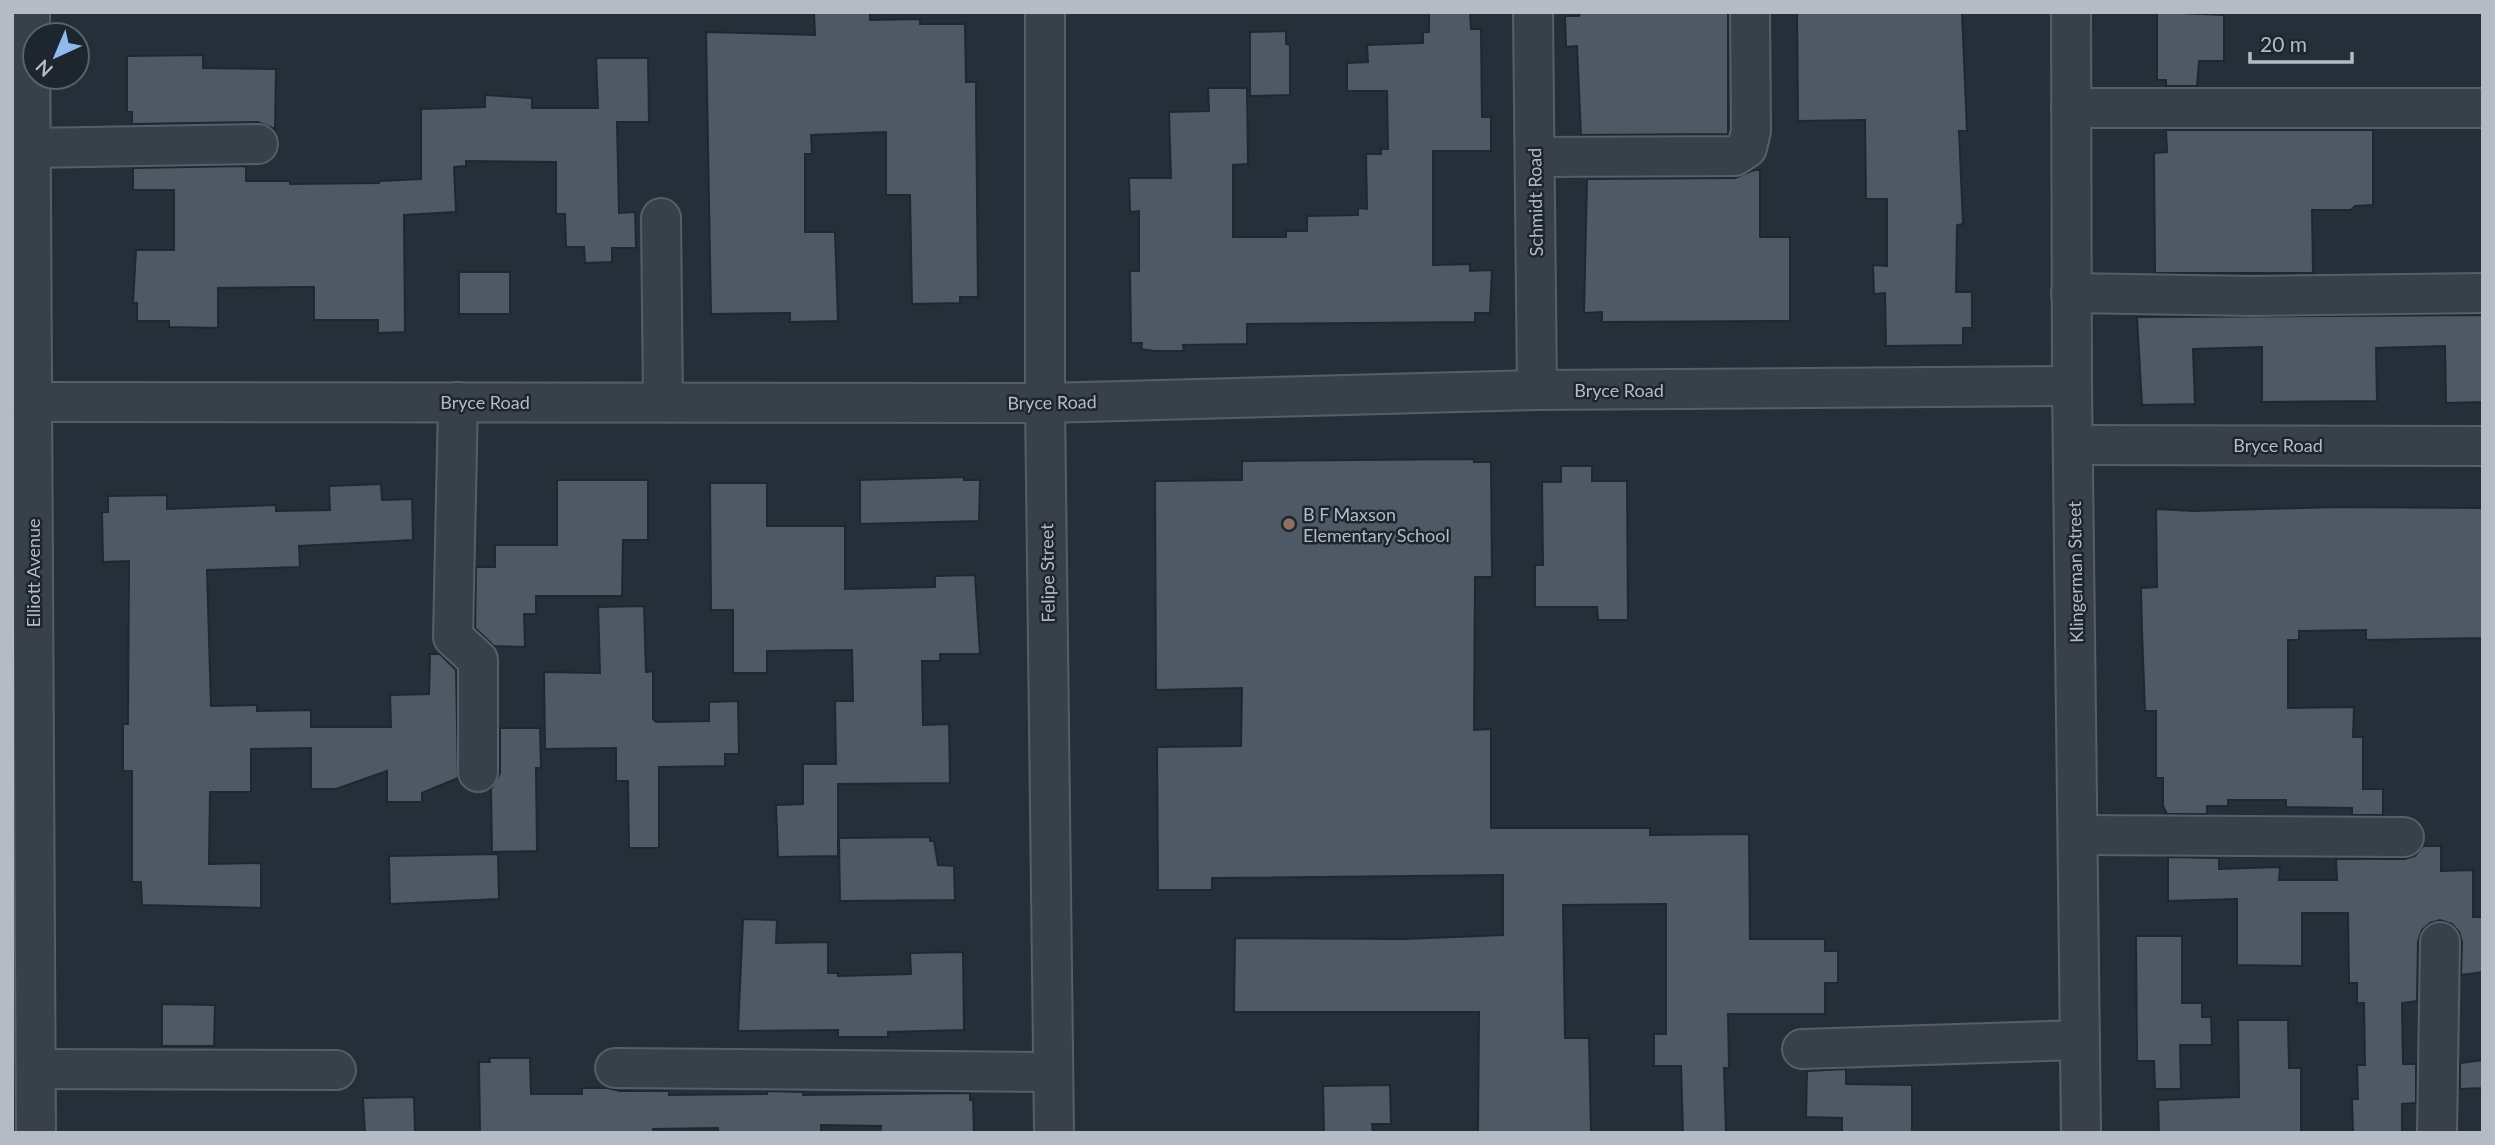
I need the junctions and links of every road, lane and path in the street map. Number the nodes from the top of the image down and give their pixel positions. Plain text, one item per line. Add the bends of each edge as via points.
1 (30, 12) edge
2 (1045, 12) edge
3 (1750, 12) edge
4 (2071, 12) edge
5 (1533, 14) dead end
6 (22, 107) edge
7 (2071, 108) junction
8 (2483, 108) edge
9 (258, 144) dead end
10 (32, 148) junction
11 (1535, 157) junction
12 (662, 218) dead end
13 (21, 260) edge
14 (2071, 293) junction
15 (2483, 293) edge
16 (2072, 386) junction
17 (1537, 390) junction
18 (32, 402) junction
19 (458, 402) junction
20 (663, 402) junction
21 (1045, 402) junction
22 (2074, 445) junction
23 (2483, 446) edge
24 (22, 464) edge
25 (23, 724) edge
26 (478, 772) dead end
27 (2078, 835) junction
28 (2404, 837) dead end
29 (2440, 943) dead end
30 (2080, 1040) junction
31 (1802, 1049) dead end
32 (615, 1068) dead end
33 (37, 1069) junction
34 (336, 1070) dead end
35 (1053, 1072) junction
36 (36, 1133) edge
37 (1054, 1133) edge
38 (2081, 1133) edge
39 (2437, 1133) edge

1 - 6 street, Elliott Avenue
2 - 21 street, Felipe Street
3 - 11 street via 1751,131 1747,148 1735,156
4 - 7 street, Klingerman Street
5 - 11 street, Schmidt Road
6 - 10 street, Elliott Avenue
7 - 8 street
7 - 14 street, Klingerman Street
9 - 10 street
10 - 13 street, Elliott Avenue
11 - 17 street, Schmidt Road
12 - 20 street
13 - 18 street, Elliott Avenue
14 - 15 street
14 - 16 street, Klingerman Street
16 - 17 street, Bryce Road
16 - 22 street, Klingerman Street
17 - 21 street, Bryce Road
18 - 19 street, Bryce Road
18 - 24 street, Elliott Avenue
19 - 20 street, Bryce Road
19 - 26 street via 453,637 478,660
20 - 21 street, Bryce Road
21 - 35 street, Felipe Street
22 - 23 street, Bryce Road
22 - 27 street, Klingerman Street
24 - 25 street, Elliott Avenue
25 - 33 street, Elliott Avenue
27 - 28 street
27 - 30 street, Klingerman Street
29 - 39 street
30 - 31 street
30 - 38 street, Klingerman Street
32 - 35 street
33 - 34 street
33 - 36 street, Elliott Avenue
35 - 37 street, Felipe Street

